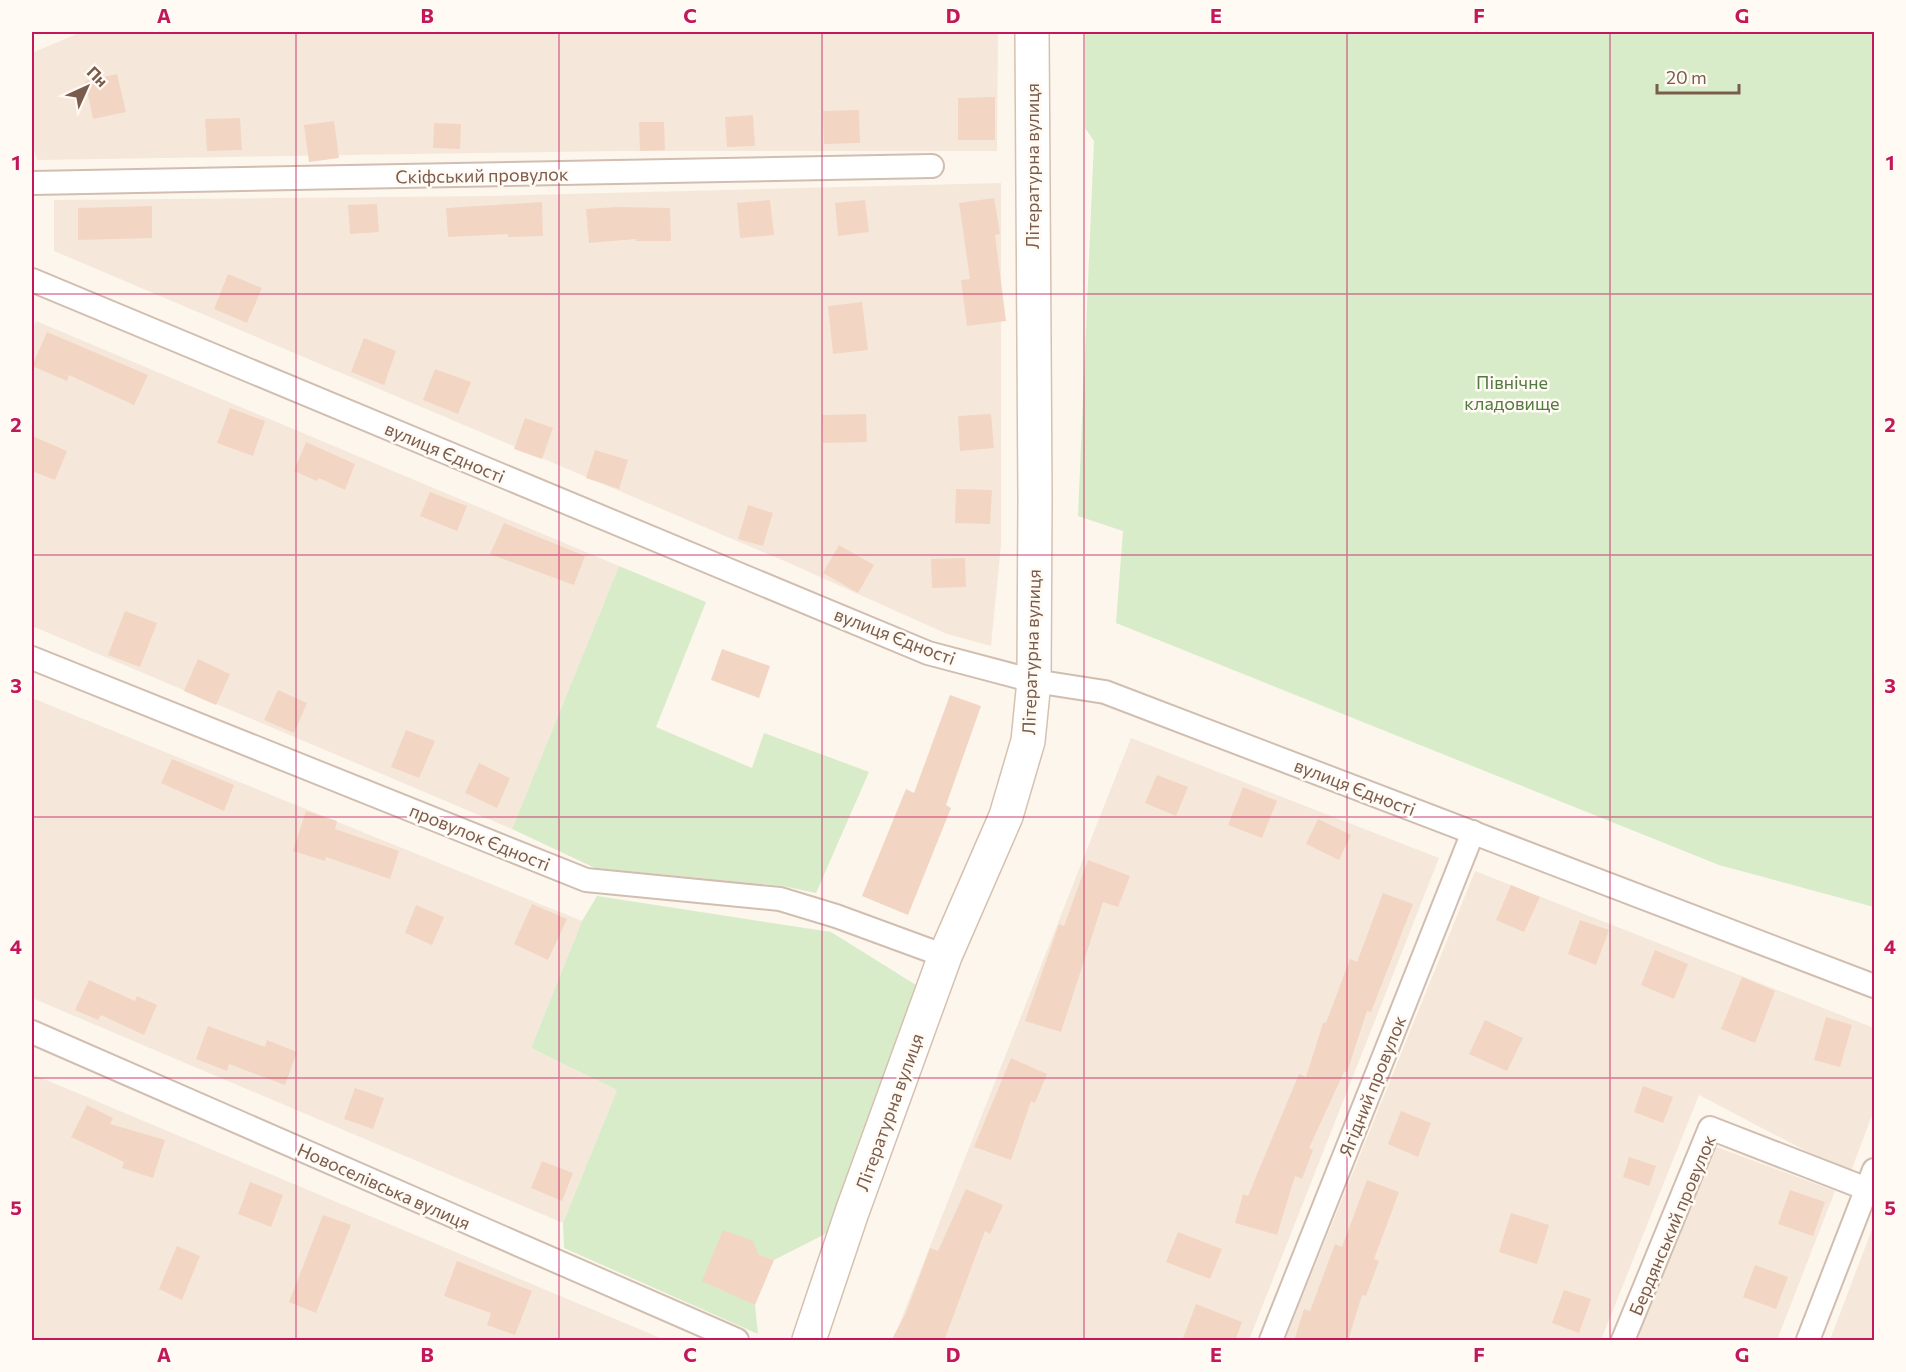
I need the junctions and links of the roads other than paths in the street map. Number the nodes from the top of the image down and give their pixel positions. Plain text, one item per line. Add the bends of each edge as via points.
1 (1032, 32) edge
2 (932, 166) dead end
3 (32, 183) edge
4 (32, 280) edge
5 (32, 658) edge
6 (1034, 681) junction
7 (1473, 832) junction
8 (945, 956) junction
9 (1875, 986) edge
10 (32, 1032) edge
11 (1871, 1179) edge
12 (737, 1341) edge
13 (809, 1341) edge
14 (1271, 1341) edge
15 (1623, 1341) edge
16 (1808, 1341) edge

1 - 6 street, Літературна вулиця
2 - 3 street, Скіфський провулок
4 - 6 street, вулиця Єдності via 928,652
5 - 8 street, провулок Єдності via 586,880 780,899
6 - 7 street, вулиця Єдності via 1105,692
6 - 8 street, Літературна вулиця via 1028,741 1006,816
7 - 9 street, вулиця Єдності
7 - 14 street, Ягідний провулок
8 - 13 street, Літературна вулиця
10 - 12 street, Новоселівська вулиця
11 - 15 street, Бердянський провулок via 1710,1128
11 - 16 street

